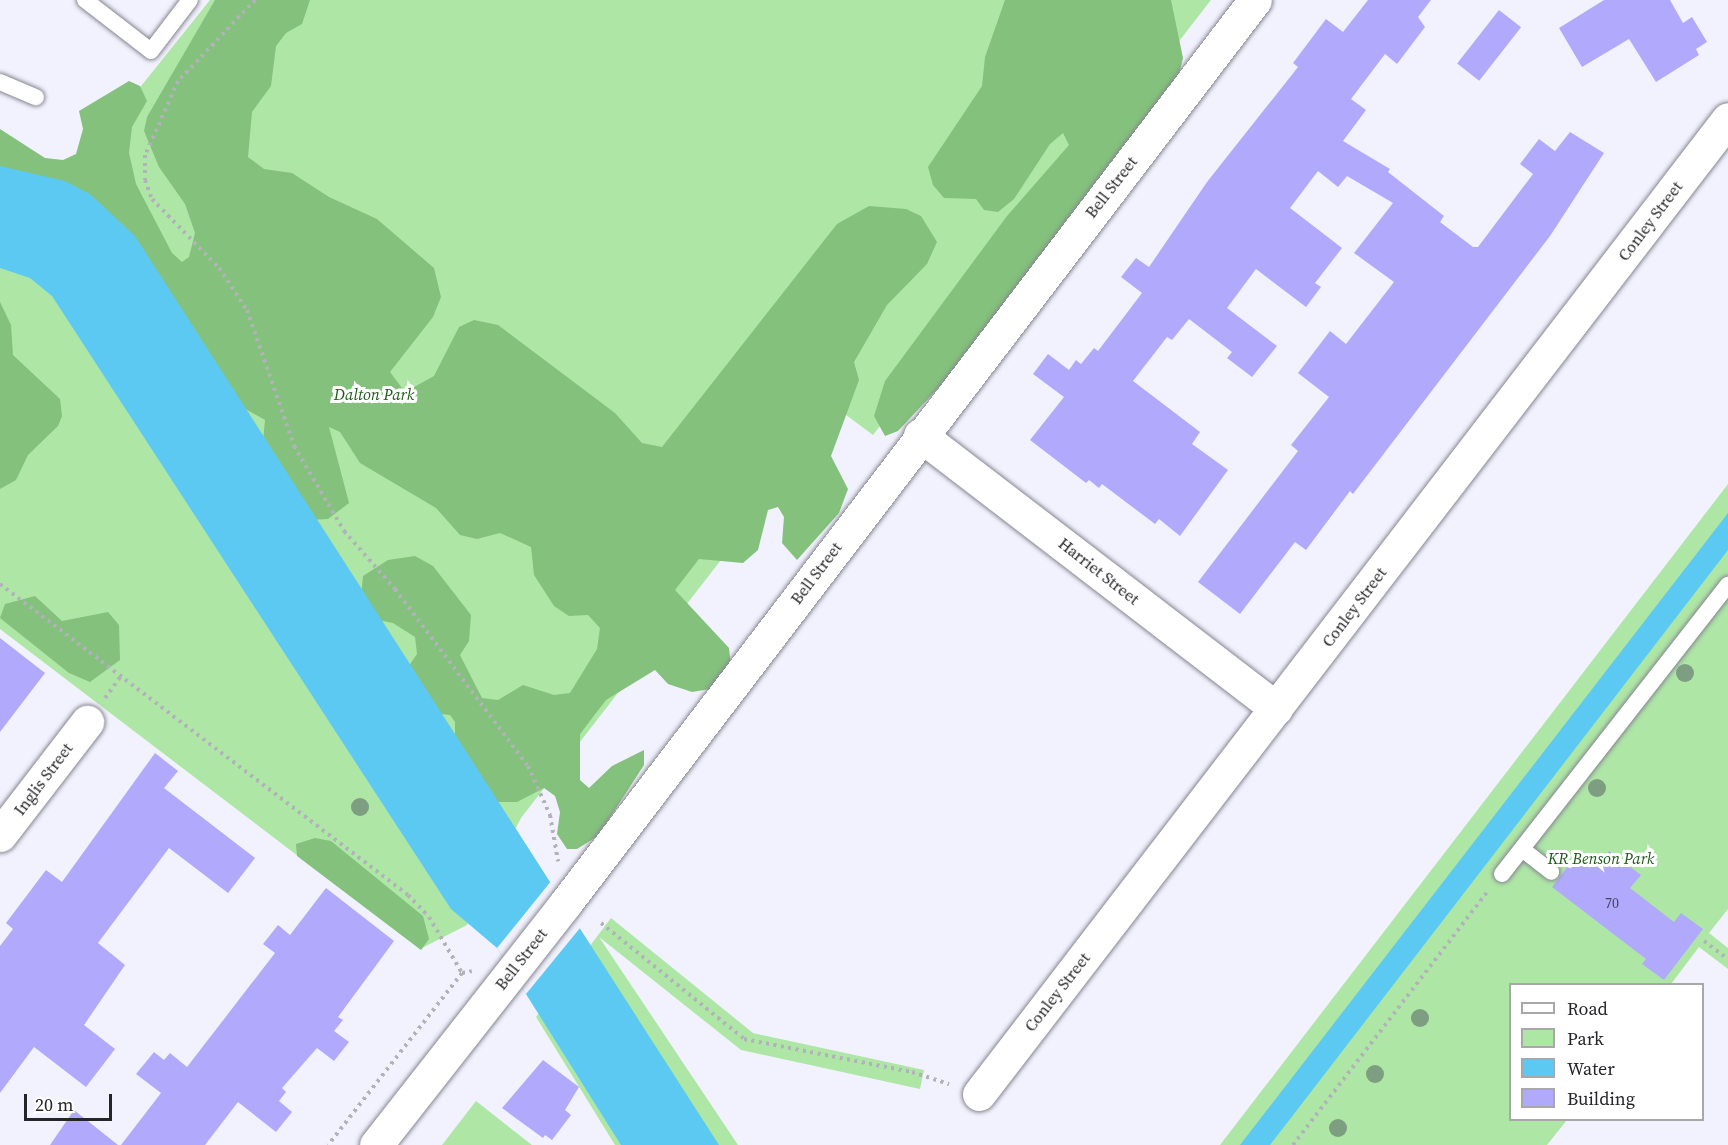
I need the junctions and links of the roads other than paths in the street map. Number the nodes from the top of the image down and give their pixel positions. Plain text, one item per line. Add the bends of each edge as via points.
1 (85, 0) edge
2 (190, 0) edge
3 (1255, 0) edge
4 (0, 82) edge
5 (36, 97) dead end
6 (1728, 119) edge
7 (920, 435) junction
8 (1728, 585) edge
9 (1276, 708) junction
10 (87, 722) dead end
11 (0, 836) edge
12 (1522, 849) junction
13 (1551, 872) dead end
14 (1502, 874) road end
15 (979, 1094) road end
16 (376, 1145) edge

1 - 2 lane via 151,51
3 - 7 street, Bell Street
4 - 5 lane
6 - 9 street, Conley Street
7 - 9 street, Harriet Street
7 - 16 street, Bell Street via 565,904
8 - 12 lane
9 - 15 street, Conley Street
10 - 11 street, Inglis Street
12 - 13 lane
12 - 14 lane

